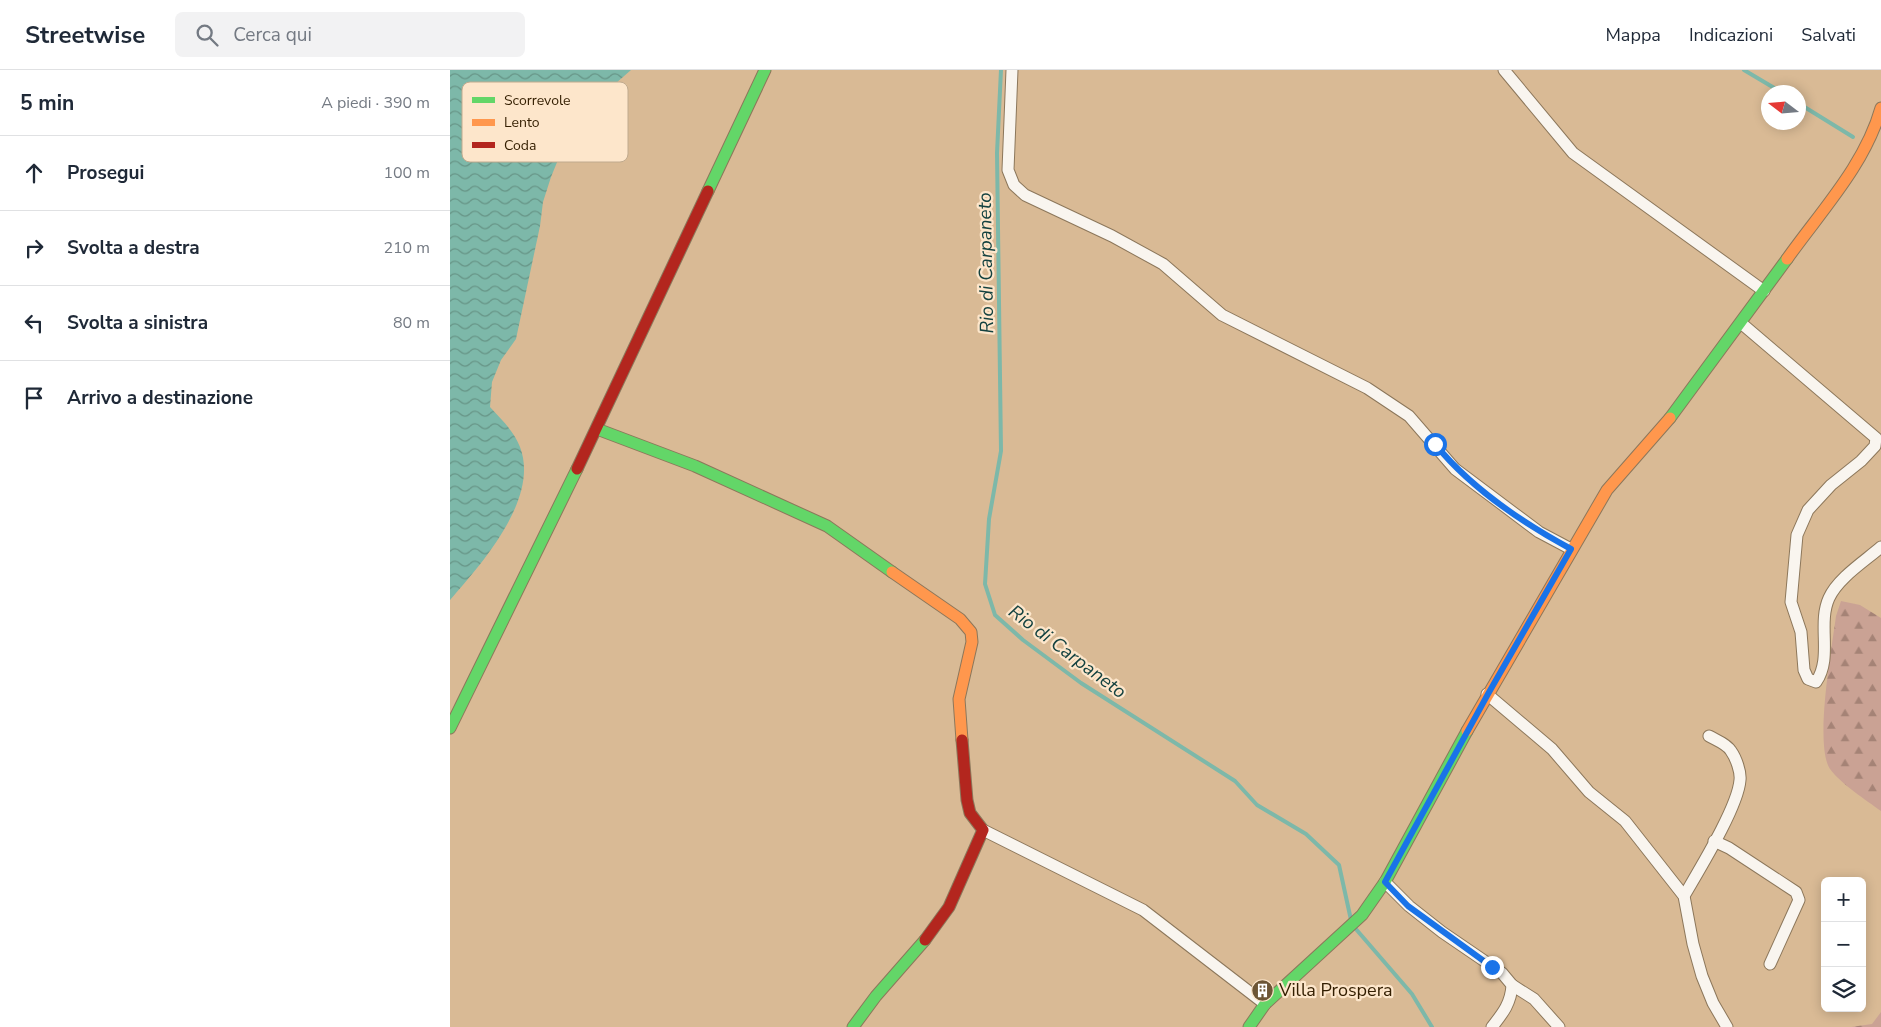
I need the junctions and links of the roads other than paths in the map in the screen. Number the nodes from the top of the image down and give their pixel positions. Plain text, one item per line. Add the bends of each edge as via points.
1 (765, 70) edge
2 (1012, 70) edge
3 (1504, 70) edge
4 (1881, 108) edge
5 (1877, 136) edge
6 (1764, 291) junction
7 (1741, 322) junction
8 (597, 429) junction
9 (1881, 547) edge
10 (1571, 549) junction
11 (1488, 694) junction
12 (450, 728) edge
13 (1708, 736) dead end
14 (983, 830) junction
15 (1714, 841) junction
16 (1385, 882) junction
17 (1684, 896) junction
18 (1770, 964) dead end
19 (1512, 985) junction
20 (1265, 1004) junction
21 (853, 1027) edge
22 (1249, 1027) edge
23 (1492, 1027) edge
24 (1559, 1027) edge
25 (1727, 1027) edge

1 - 8 street
2 - 10 street via 1008,170 1014,186 1025,195 1163,264 1222,315 1367,388 1409,416 1455,469 1539,532
3 - 6 street via 1573,153
4 - 5 street
5 - 6 street
6 - 7 street
7 - 9 street via 1876,438 1875,446 1808,510 1797,535 1791,602 1801,632 1804,670 1808,679 1816,682 1823,662 1825,611 1829,598
7 - 10 street via 1673,416 1607,490
8 - 12 street
8 - 14 street via 695,466 827,526 960,619 971,632 972,642 959,699 967,800 970,813
10 - 11 street
11 - 16 street
11 - 17 street via 1552,749 1589,792 1625,821
13 - 15 street via 1731,750 1740,772 1736,796
14 - 20 street via 1142,910
14 - 21 street via 949,907
15 - 17 street
15 - 18 street via 1796,892 1799,900
16 - 19 street via 1408,906 1502,974
16 - 20 street via 1362,915
17 - 25 street via 1696,959 1712,1003
19 - 23 street via 1507,1007
19 - 24 street via 1534,999
20 - 22 street

